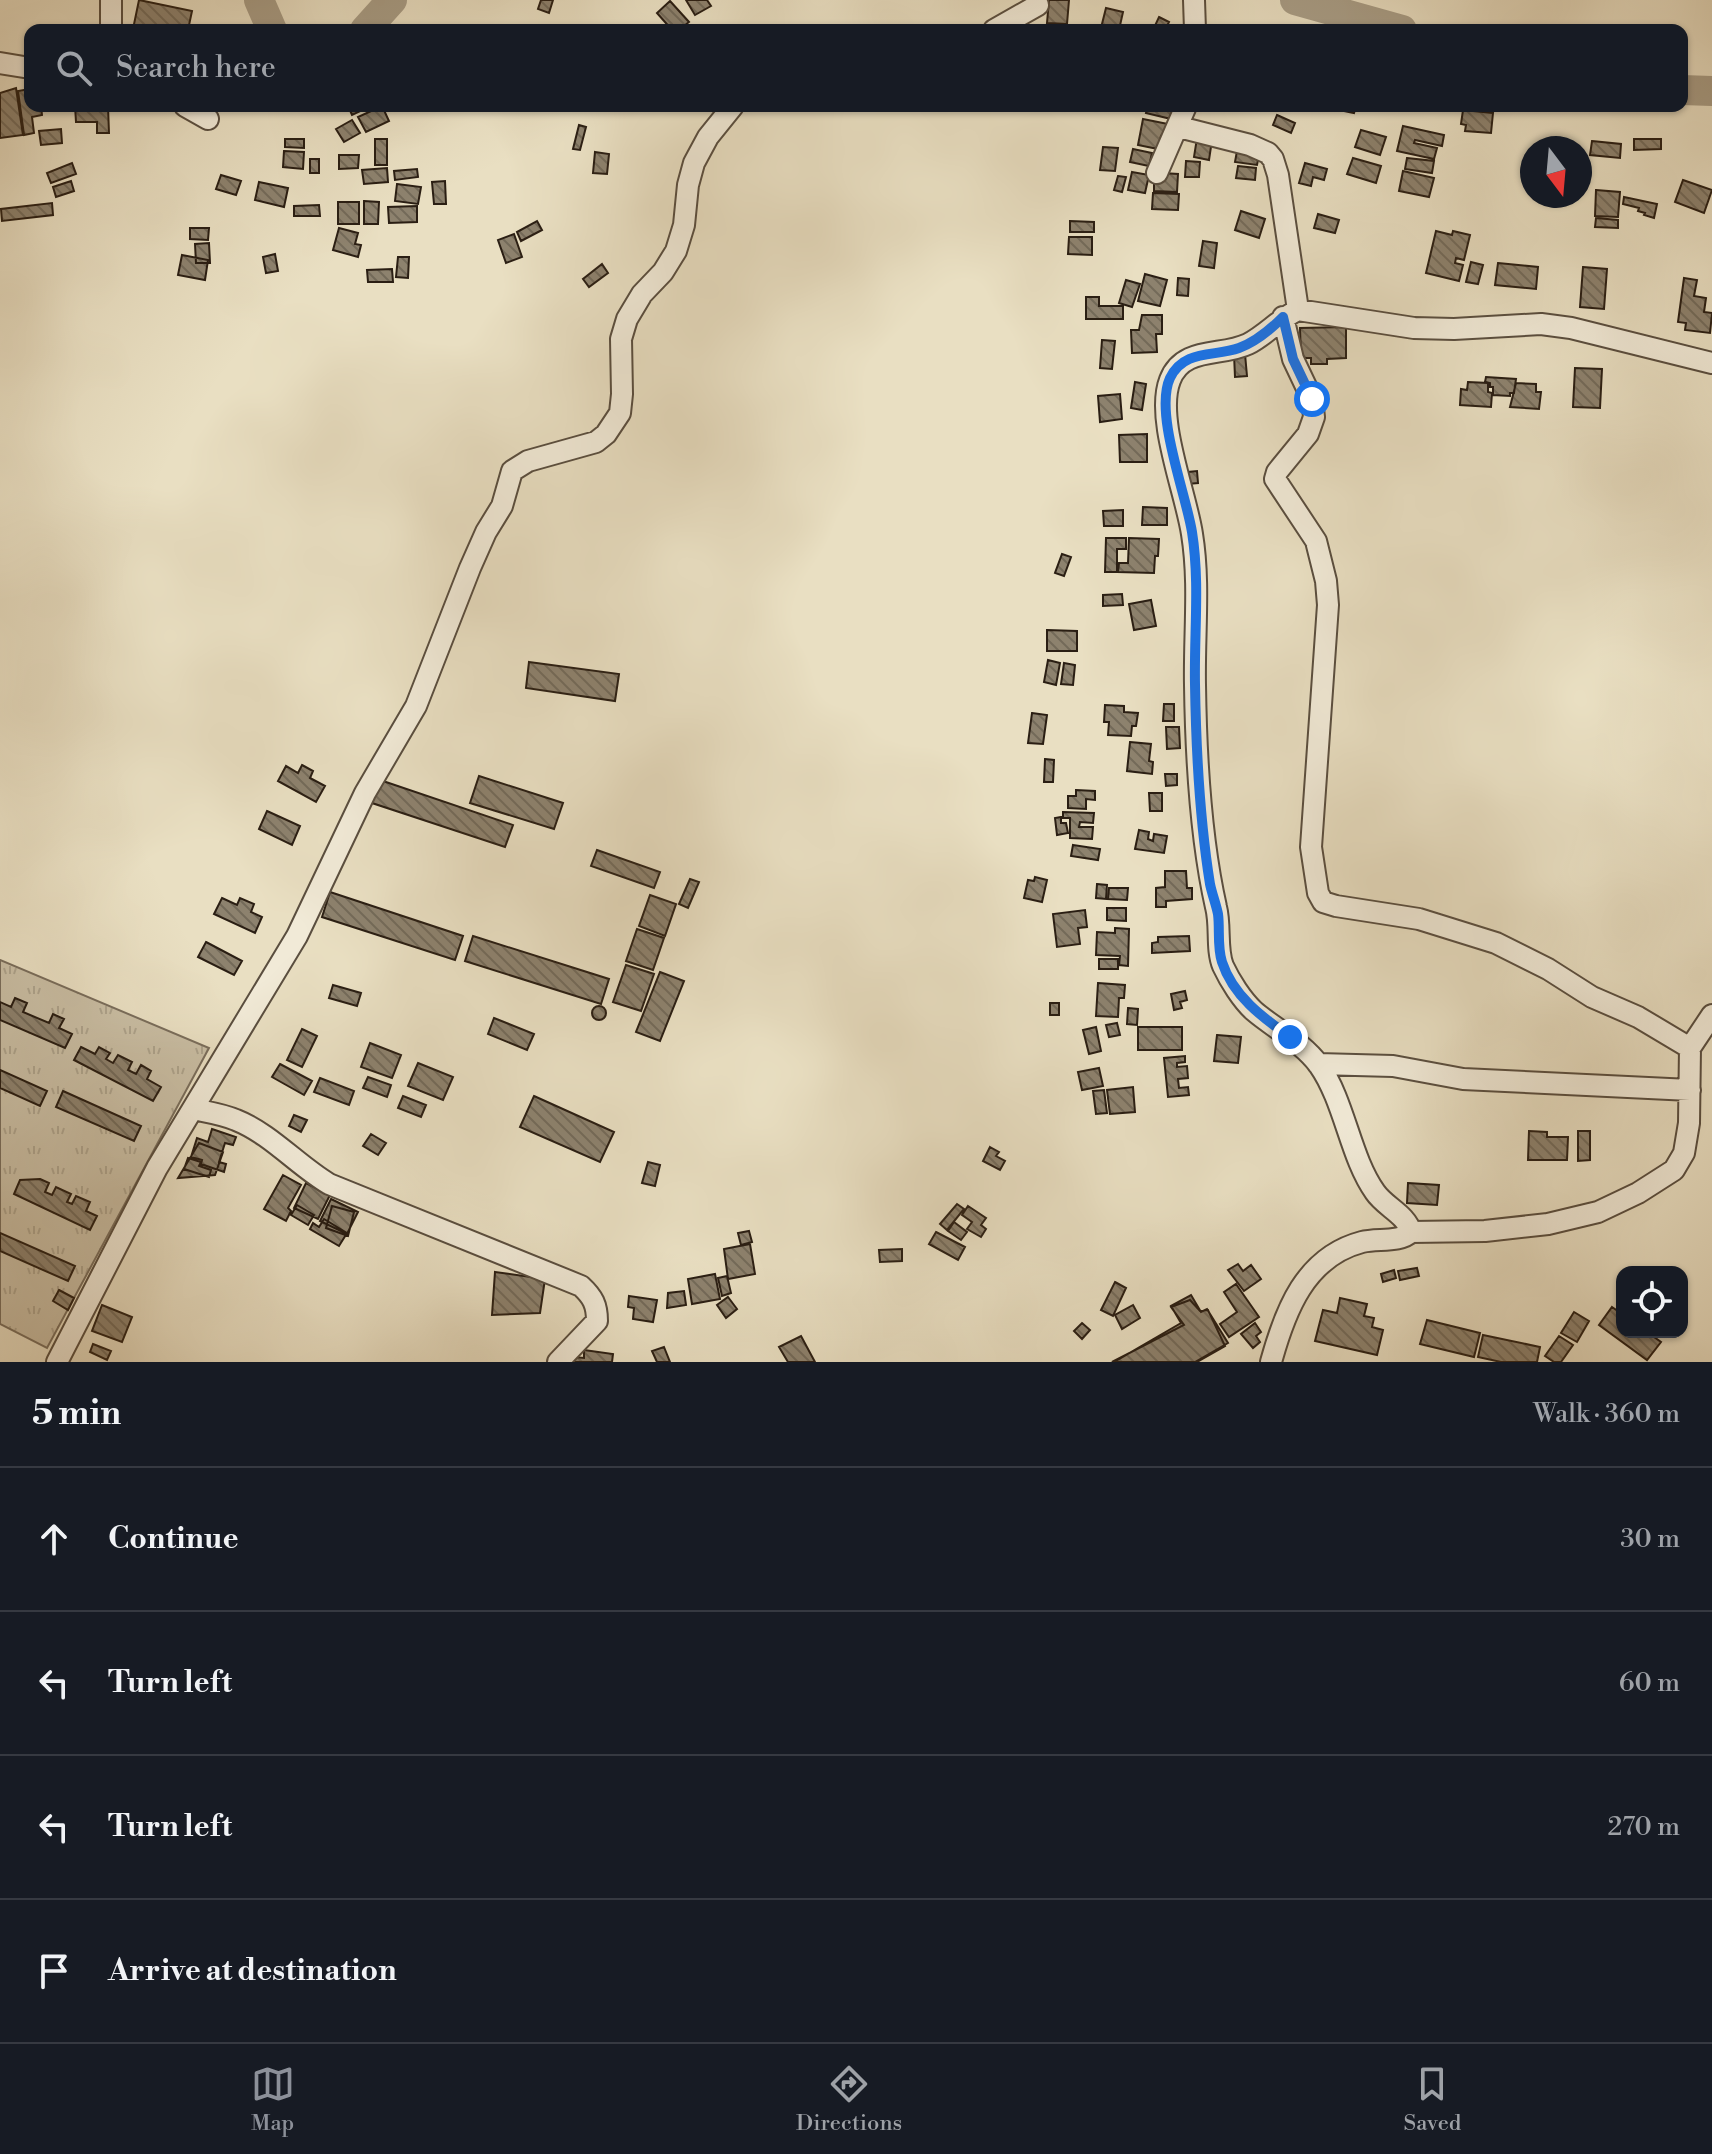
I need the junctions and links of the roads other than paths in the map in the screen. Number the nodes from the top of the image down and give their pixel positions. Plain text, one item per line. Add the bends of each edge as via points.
1 (111, 0) edge
2 (1194, 0) edge
3 (1038, 5) dead end
4 (111, 24) edge
5 (1005, 24) edge
6 (1195, 24) edge
7 (0, 63) edge
8 (24, 67) edge
9 (196, 112) edge
10 (728, 112) edge
11 (1184, 112) edge
12 (208, 119) dead end
13 (1179, 127) junction
14 (1157, 173) dead end
15 (1290, 314) junction
16 (1712, 363) edge
17 (1712, 1015) edge
18 (1690, 1048) junction
19 (1318, 1064) junction
20 (1690, 1090) junction
21 (193, 1109) junction
22 (1411, 1232) junction
23 (57, 1362) edge
24 (558, 1362) edge
25 (1271, 1362) edge

1 - 4 street
2 - 6 street
3 - 5 street
7 - 8 street
9 - 12 street
10 - 21 street via 694,163 676,251 627,319 621,339 620,413 596,442 528,461 512,471 416,706 365,793 297,936
11 - 13 street
13 - 14 street
13 - 15 street via 1250,145 1273,159
15 - 16 street via 1414,328 1541,324
15 - 18 street via 1293,359 1312,399 1314,417 1275,479 1316,541 1328,605 1311,847 1318,893 1323,902 1336,906 1419,919 1496,943
15 - 19 street via 1250,343 1181,363 1167,390 1167,415 1195,555 1199,768 1220,957 1253,1010
17 - 18 street
18 - 20 street
19 - 20 street via 1393,1066 1463,1079
19 - 22 street via 1375,1192
20 - 22 street via 1684,1153 1674,1170 1638,1193 1598,1212 1548,1224
21 - 23 street
21 - 24 street via 256,1130 329,1184 581,1286 592,1296 597,1321
22 - 25 street via 1348,1247 1317,1267 1288,1309

